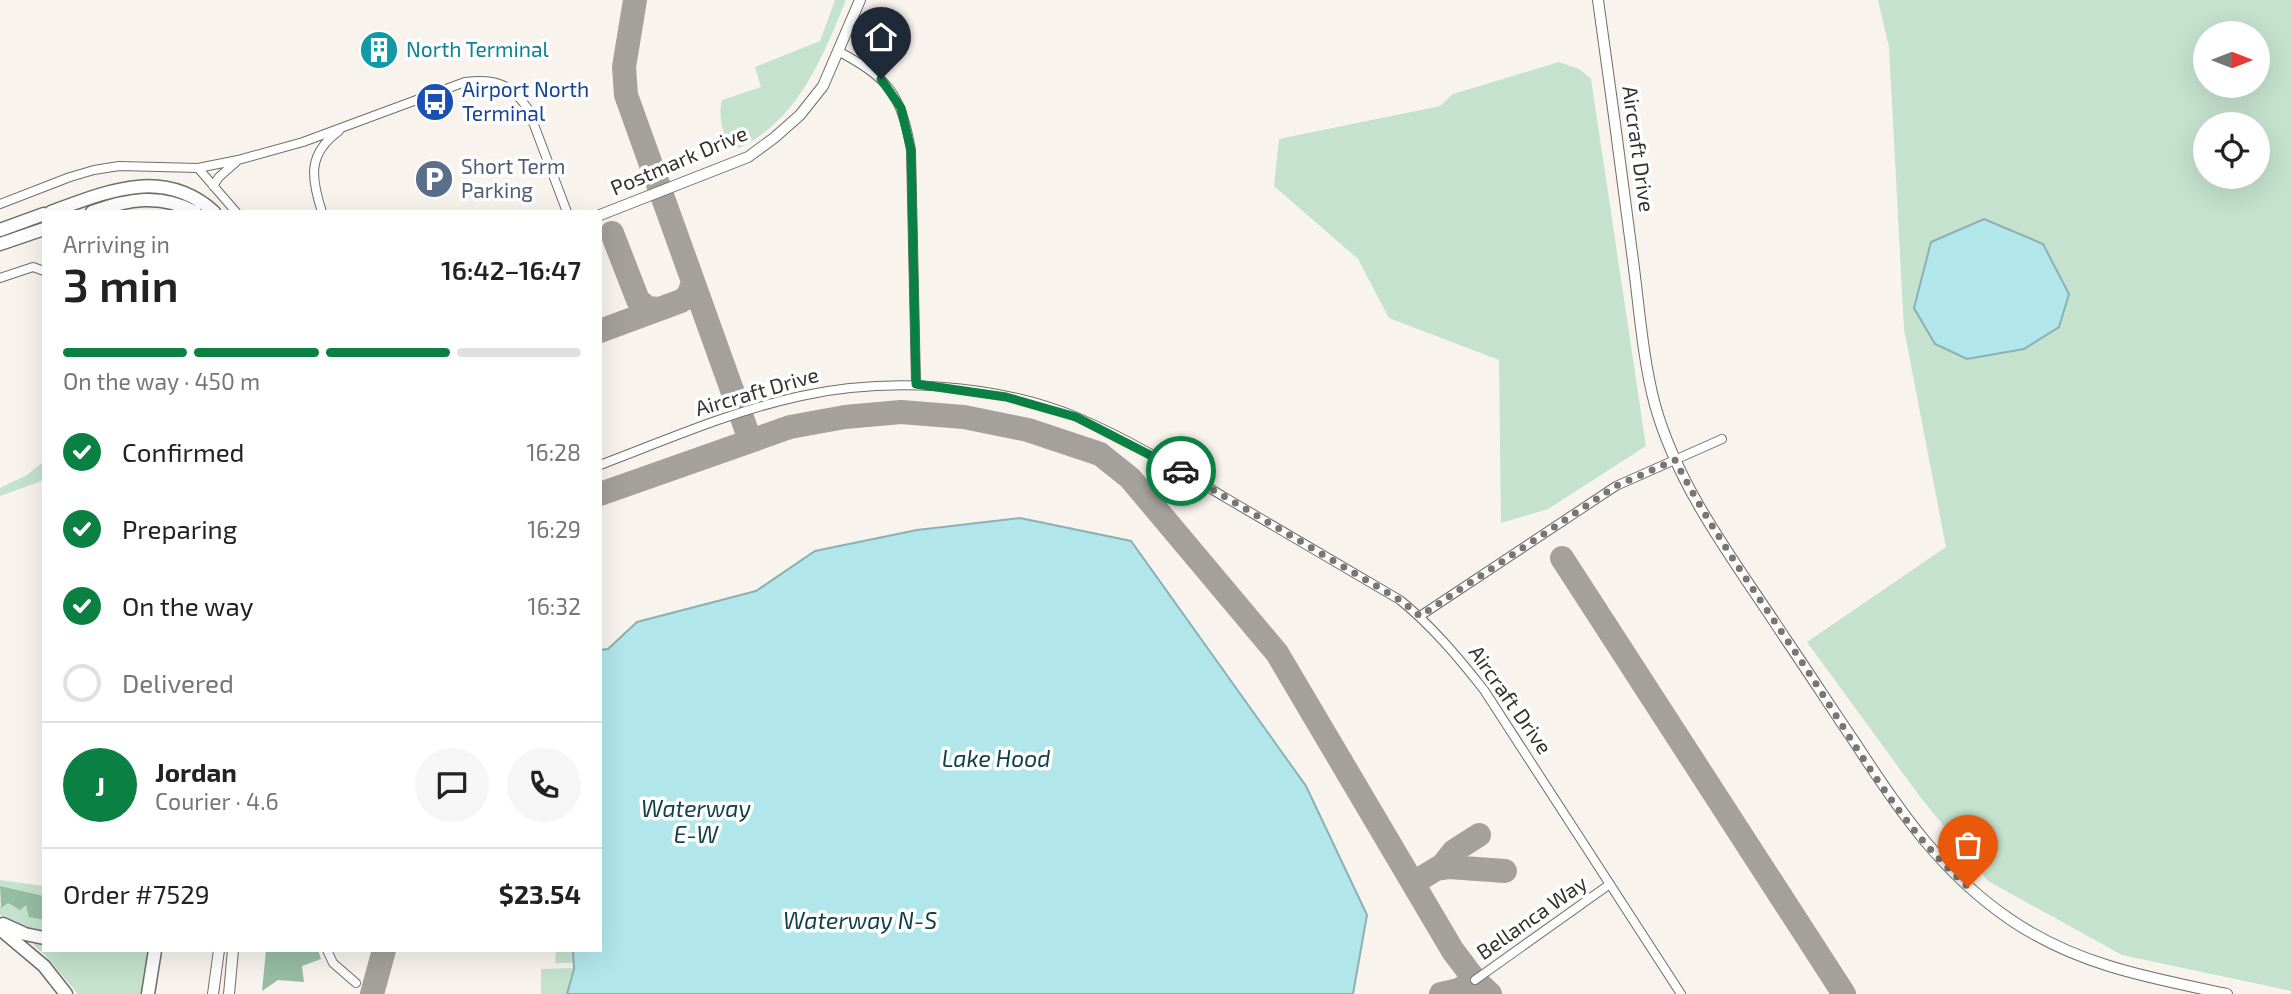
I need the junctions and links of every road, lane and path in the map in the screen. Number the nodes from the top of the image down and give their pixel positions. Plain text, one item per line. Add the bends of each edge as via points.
1 (860, 0) edge
2 (1598, 0) edge
3 (838, 51) junction
4 (347, 125) junction
5 (238, 160) junction
6 (198, 168) junction
7 (214, 186) junction
8 (0, 204) edge
9 (57, 210) edge
10 (98, 210) edge
11 (190, 210) edge
12 (212, 210) edge
13 (234, 210) edge
14 (321, 210) edge
15 (566, 210) edge
16 (602, 214) edge
17 (42, 215) edge
18 (0, 230) edge
19 (42, 230) edge
20 (0, 244) edge
21 (42, 270) edge
22 (0, 278) edge
23 (916, 384) junction
24 (1722, 439) dead end
25 (1675, 460) junction
26 (602, 464) edge
27 (1420, 616) junction
28 (1610, 884) junction
29 (0, 922) edge
30 (0, 929) edge
31 (42, 938) edge
32 (155, 952) edge
33 (219, 952) edge
34 (233, 952) edge
35 (328, 952) edge
36 (1475, 980) dead end
37 (356, 982) dead end
38 (66, 994) edge
39 (148, 994) edge
40 (213, 994) edge
41 (229, 994) edge
42 (1681, 994) edge
43 (2227, 994) edge

1 - 3 street, Postmark Drive
2 - 25 street, Aircraft Drive via 1644,344 1655,402
3 - 16 street, Postmark Drive via 823,86 800,115 748,157
3 - 23 street via 881,79 901,108 907,127
4 - 5 street
4 - 14 street via 323,146 312,172
4 - 15 street via 464,82 499,83 520,97 528,109
5 - 6 street
5 - 7 street
6 - 7 street
6 - 8 street via 119,166 93,170
7 - 13 street
9 - 12 main road via 118,188 145,186 185,194
10 - 11 main road via 145,198
17 - 18 main road
19 - 20 main road
21 - 22 street via 33,267
23 - 26 street, Aircraft Drive via 800,396 740,412
23 - 27 street, Aircraft Drive via 1006,397 1076,417 1163,460
24 - 25 street
25 - 27 street via 1616,486
25 - 43 street, Aircraft Drive via 1719,537 1900,812 1953,873 2012,921 2087,959 2123,972
27 - 28 street, Aircraft Drive via 1484,690
28 - 36 street, Bellanca Way
28 - 42 street, Aircraft Drive
29 - 31 main road
30 - 38 main road via 44,965
32 - 39 main road
33 - 40 street
34 - 41 street
35 - 37 street via 333,963

